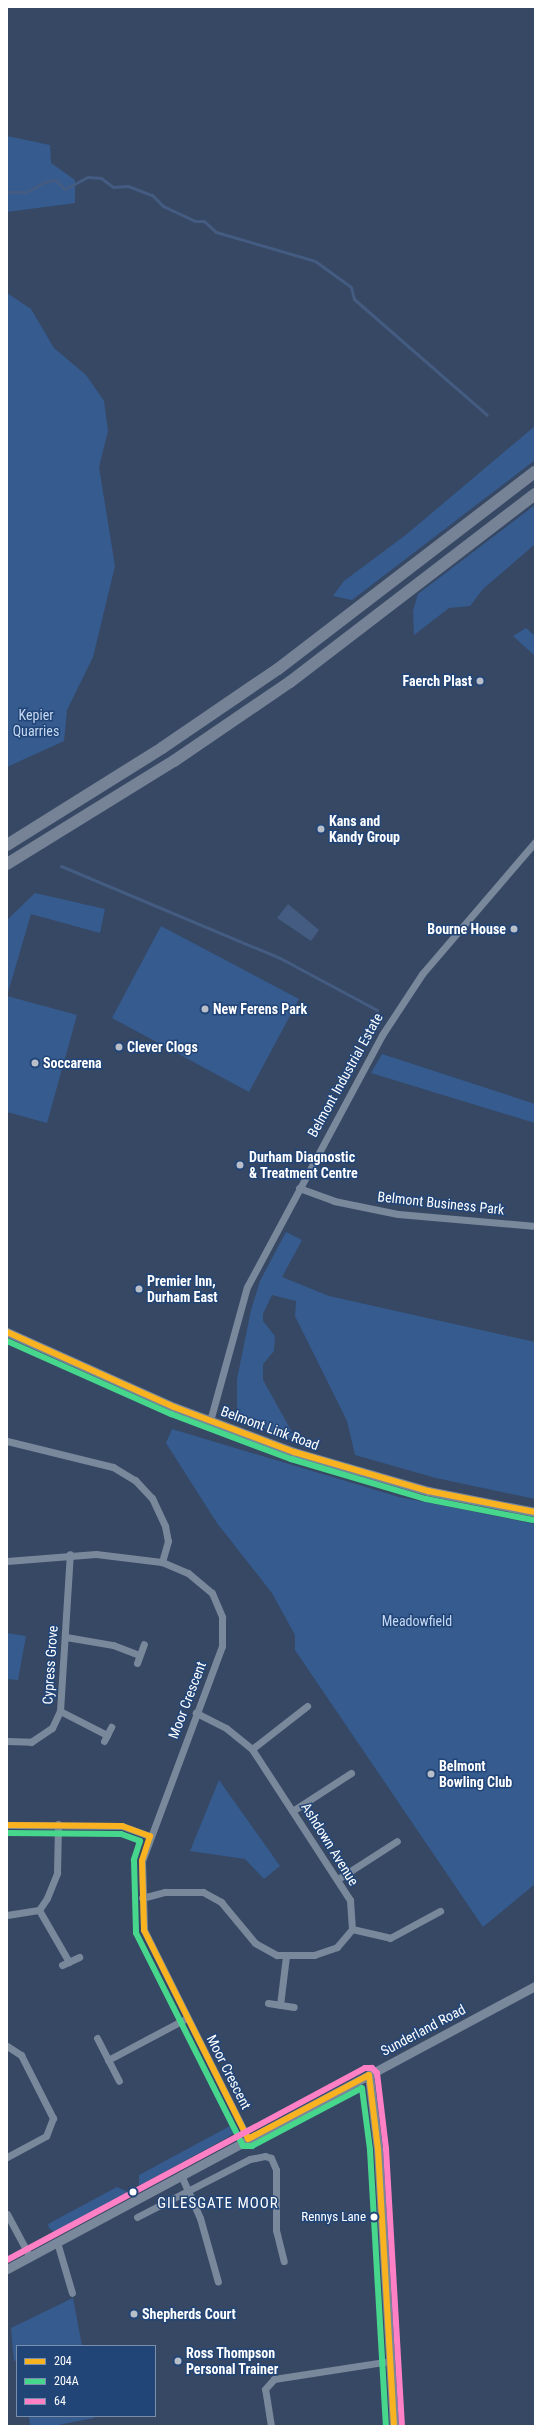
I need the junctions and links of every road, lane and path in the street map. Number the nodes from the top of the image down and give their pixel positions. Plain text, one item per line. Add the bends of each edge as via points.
1 (535, 472) edge
2 (535, 494) edge
3 (84, 818) junction
4 (535, 842) edge
5 (7, 845) edge
6 (7, 864) edge
7 (7, 872) edge
8 (299, 1188) junction
9 (535, 1226) edge
10 (7, 1332) edge
11 (210, 1421) junction
12 (7, 1441) edge
13 (535, 1512) edge
14 (70, 1554) junction
15 (7, 1560) edge
16 (162, 1562) junction
17 (66, 1637) junction
18 (144, 1644) dead end
19 (139, 1655) junction
20 (137, 1663) dead end
21 (307, 1706) dead end
22 (60, 1711) junction
23 (196, 1713) junction
24 (111, 1727) dead end
25 (7, 1741) edge
26 (252, 1749) junction
27 (352, 1773) dead end
28 (294, 1810) junction
29 (58, 1824) junction
30 (7, 1825) edge
31 (150, 1836) junction
32 (397, 1841) dead end
33 (338, 1879) junction
34 (142, 1898) junction
35 (39, 1910) junction
36 (440, 1911) dead end
37 (7, 1915) edge
38 (352, 1929) junction
39 (286, 1956) junction
40 (79, 1957) dead end
41 (535, 1986) edge
42 (268, 2003) dead end
43 (280, 2005) junction
44 (294, 2007) dead end
45 (187, 2018) junction
46 (96, 2038) dead end
47 (7, 2046) edge
48 (108, 2060) junction
49 (369, 2075) junction
50 (119, 2081) dead end
51 (248, 2139) junction
52 (7, 2157) edge
53 (181, 2175) junction
54 (188, 2190) junction
55 (7, 2214) edge
56 (137, 2217) dead end
57 (56, 2242) junction
58 (30, 2257) junction
59 (284, 2261) dead end
60 (7, 2269) edge
61 (218, 2282) dead end
62 (72, 2293) dead end
63 (390, 2361) junction
64 (271, 2426) edge
65 (394, 2426) edge

1 - 5 highway via 278,669 162,748
2 - 3 highway via 290,682
3 - 6 highway
3 - 7 highway
4 - 8 street, Belmont Industrial Estate via 405,996
8 - 9 street, Belmont Business Park via 334,1201 392,1213
8 - 11 street, Belmont Industrial Estate via 240,1306
10 - 11 street, Belmont Link Road
11 - 13 street, Belmont Link Road via 337,1466 428,1491
12 - 16 street via 113,1466 135,1480 152,1498 165,1526 168,1542
14 - 15 street, Moor Crescent
14 - 16 street, Moor Crescent
14 - 17 street, Cypress Grove
16 - 23 street, Moor Crescent via 188,1573 212,1593 222,1617 222,1646
17 - 19 street via 113,1645
17 - 22 street, Cypress Grove
18 - 19 street
19 - 20 street
21 - 26 street
22 - 24 street via 106,1738
22 - 25 street, Cypress Grove via 52,1728 31,1742
23 - 26 street, Ashdown Avenue via 226,1728
23 - 31 street, Moor Crescent
26 - 28 street, Ashdown Avenue
27 - 28 street
28 - 33 street, Ashdown Avenue
29 - 30 street
29 - 31 street via 122,1826
29 - 35 street via 57,1873
31 - 34 street, Moor Crescent via 142,1861
32 - 33 street
33 - 38 street, Ashdown Avenue via 350,1900
34 - 39 street via 165,1892 203,1892 221,1902 254,1943
34 - 45 street, Moor Crescent via 144,1930
35 - 37 street
35 - 40 street via 65,1963
36 - 38 street via 390,1938
38 - 39 street via 336,1947 314,1955
39 - 43 street
41 - 49 street, Sunderland Road
42 - 43 street
43 - 44 street
45 - 48 street
45 - 51 street, Moor Crescent
46 - 48 street
47 - 52 street via 20,2055 53,2118 50,2131
48 - 50 street
49 - 51 street, Sunderland Road
49 - 63 street via 377,2134
51 - 53 street, Sunderland Road
53 - 54 street
53 - 57 street, Sunderland Road
54 - 56 street
54 - 59 street via 250,2159 265,2156 271,2158 276,2170 276,2230
54 - 61 street
55 - 58 street
57 - 58 street, Sunderland Road
57 - 62 street
58 - 60 street, Sunderland Road
63 - 64 street via 274,2379 265,2389
63 - 65 street

